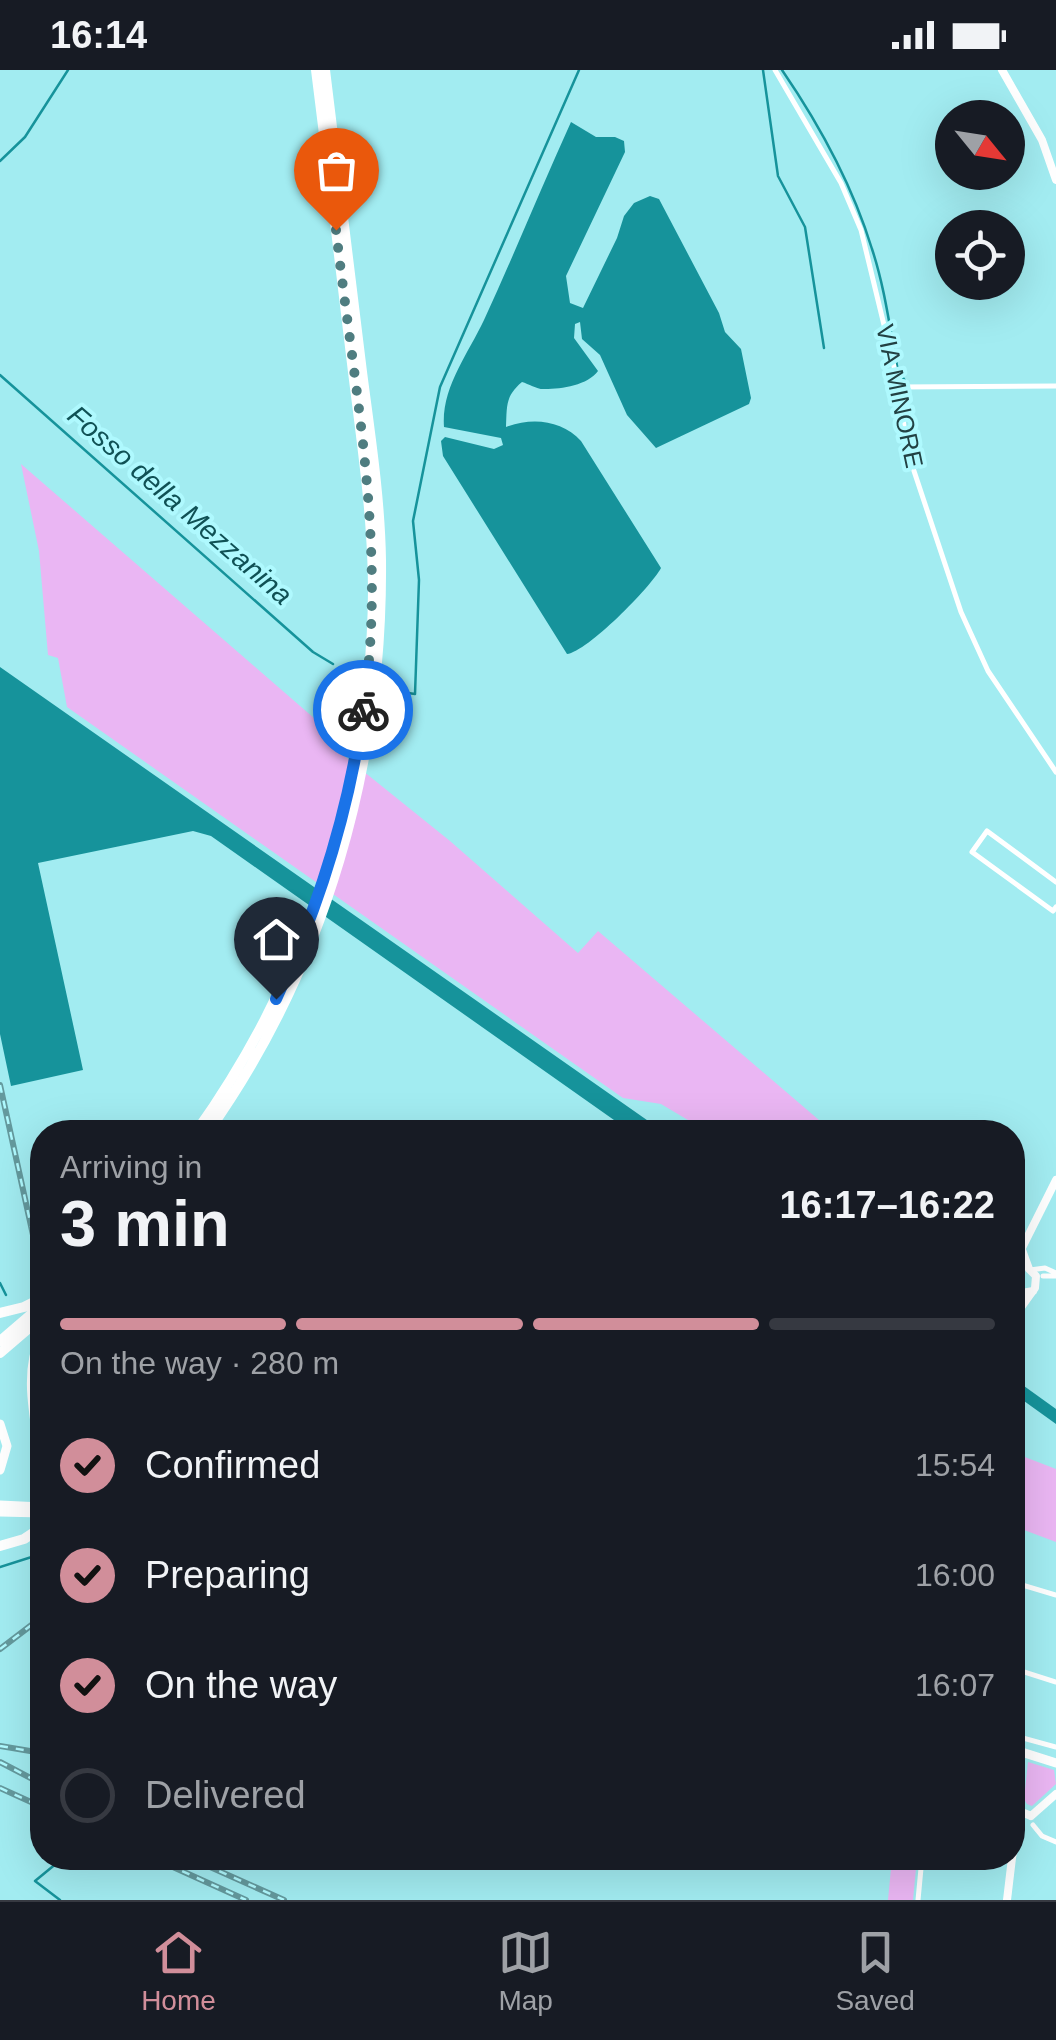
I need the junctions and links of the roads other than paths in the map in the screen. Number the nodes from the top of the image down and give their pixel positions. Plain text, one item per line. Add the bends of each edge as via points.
1 (316, 70) edge
2 (325, 70) edge
3 (775, 70) edge
4 (1002, 70) edge
5 (1056, 180) edge
6 (1056, 386) edge
7 (899, 387) junction
8 (365, 728) junction
9 (1056, 772) edge
10 (1056, 882) edge
11 (1056, 907) edge
12 (204, 1120) edge
13 (215, 1120) edge
14 (1056, 1180) edge
15 (1025, 1244) edge
16 (1025, 1258) edge
17 (1045, 1268) junction
18 (1030, 1270) junction
19 (1025, 1272) edge
20 (1056, 1274) edge
21 (1038, 1284) junction
22 (1025, 1294) edge
23 (1025, 1304) edge
24 (30, 1305) edge
25 (0, 1312) edge
26 (30, 1313) edge
27 (30, 1327) edge
28 (0, 1341) edge
29 (0, 1353) edge
30 (0, 1424) edge
31 (0, 1470) edge
32 (0, 1508) edge
33 (30, 1509) edge
34 (30, 1534) edge
35 (0, 1546) edge
36 (1025, 1586) edge
37 (1056, 1595) edge
38 (1025, 1672) edge
39 (1056, 1682) edge
40 (1025, 1739) edge
41 (1056, 1747) edge
42 (1025, 1753) edge
43 (1056, 1763) edge
44 (1056, 1794) edge
45 (1025, 1820) edge
46 (1025, 1824) edge
47 (1056, 1842) edge
48 (921, 1870) edge
49 (1011, 1870) edge
50 (918, 1900) edge
51 (1008, 1900) edge

1 - 8 highway via 370,524
2 - 8 highway via 379,525 380,618
3 - 7 street, VIA MINORE via 861,230
4 - 5 street via 1042,140
6 - 7 street
7 - 9 street, VIA MINORE via 907,450 960,612 988,671
8 - 12 highway via 335,845 297,953 244,1059
8 - 13 highway via 344,846 313,939 270,1032
10 - 11 street via 987,831 972,852
14 - 15 street
16 - 18 street
17 - 18 street
17 - 20 street
17 - 21 street
18 - 19 street
18 - 21 street
20 - 21 street
21 - 22 street
21 - 23 street
24 - 25 highway
26 - 28 highway
27 - 29 highway
30 - 31 main road via 7,1446
32 - 33 main road
34 - 35 highway
36 - 37 street
38 - 39 street
40 - 41 street
42 - 43 main road
44 - 45 street
46 - 47 street
48 - 50 street
49 - 51 street

